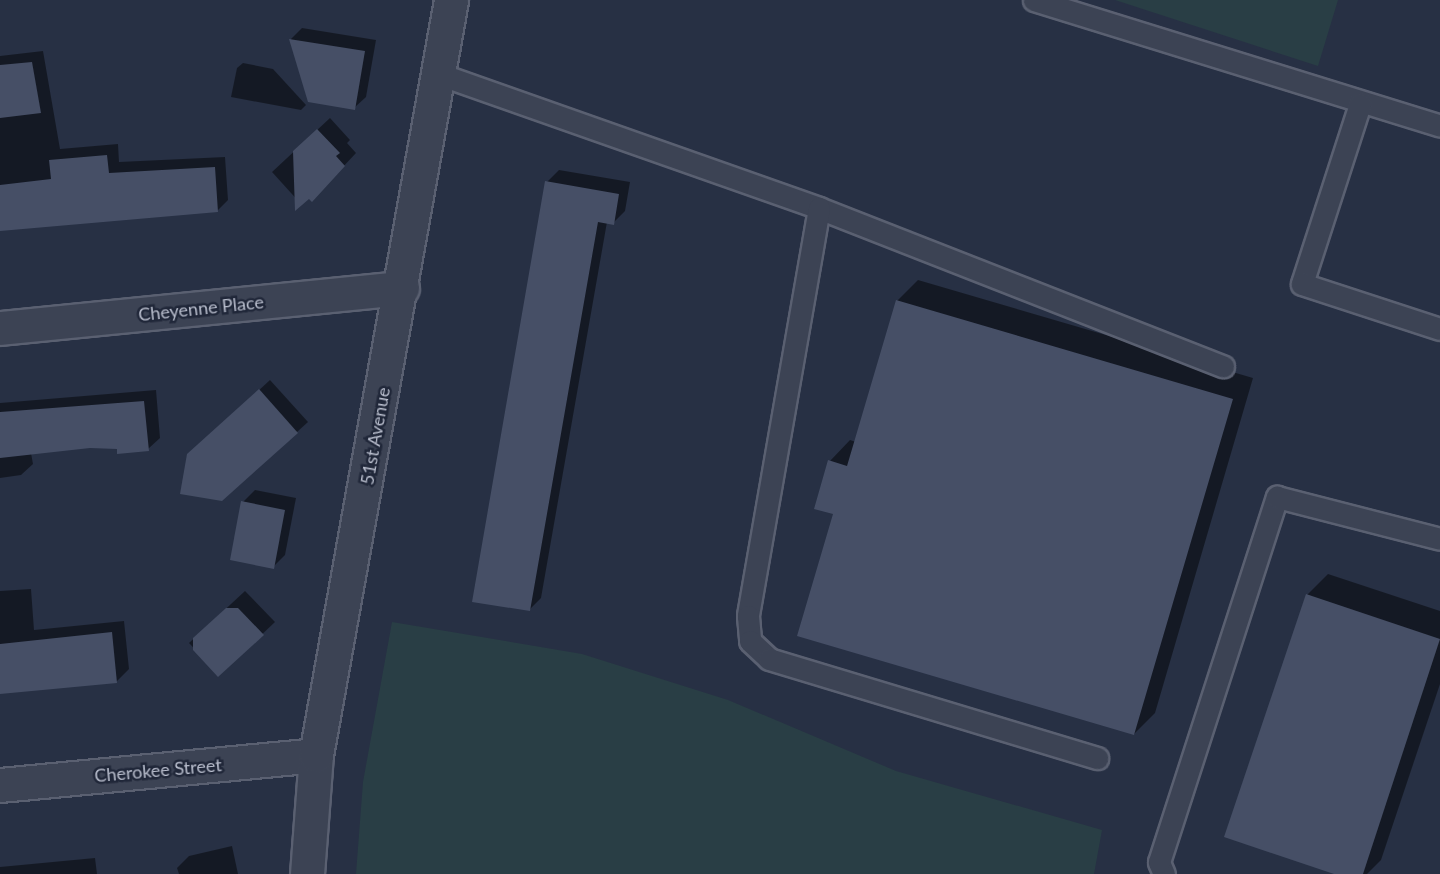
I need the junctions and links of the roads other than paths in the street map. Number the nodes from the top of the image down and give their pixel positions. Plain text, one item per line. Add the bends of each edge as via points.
1 (452, 0) edge
2 (1034, 0) edge
3 (439, 74) junction
4 (1360, 104) junction
5 (1440, 126) edge
6 (819, 208) junction
7 (402, 288) junction
8 (0, 328) edge
9 (1440, 329) edge
10 (1223, 366) dead end
11 (1440, 539) edge
12 (316, 755) junction
13 (1097, 758) dead end
14 (0, 785) edge
15 (307, 874) edge
16 (1164, 874) edge

1 - 3 street, 51st Avenue
2 - 4 lane
3 - 6 lane
3 - 7 street, 51st Avenue
4 - 5 lane
4 - 9 lane via 1302,284
6 - 10 lane
6 - 13 lane via 748,616 750,641 769,659
7 - 8 street, Cheyenne Place
7 - 12 street, 51st Avenue
11 - 16 lane via 1277,497 1159,862
12 - 14 street, Cherokee Street
12 - 15 street, 51st Avenue

